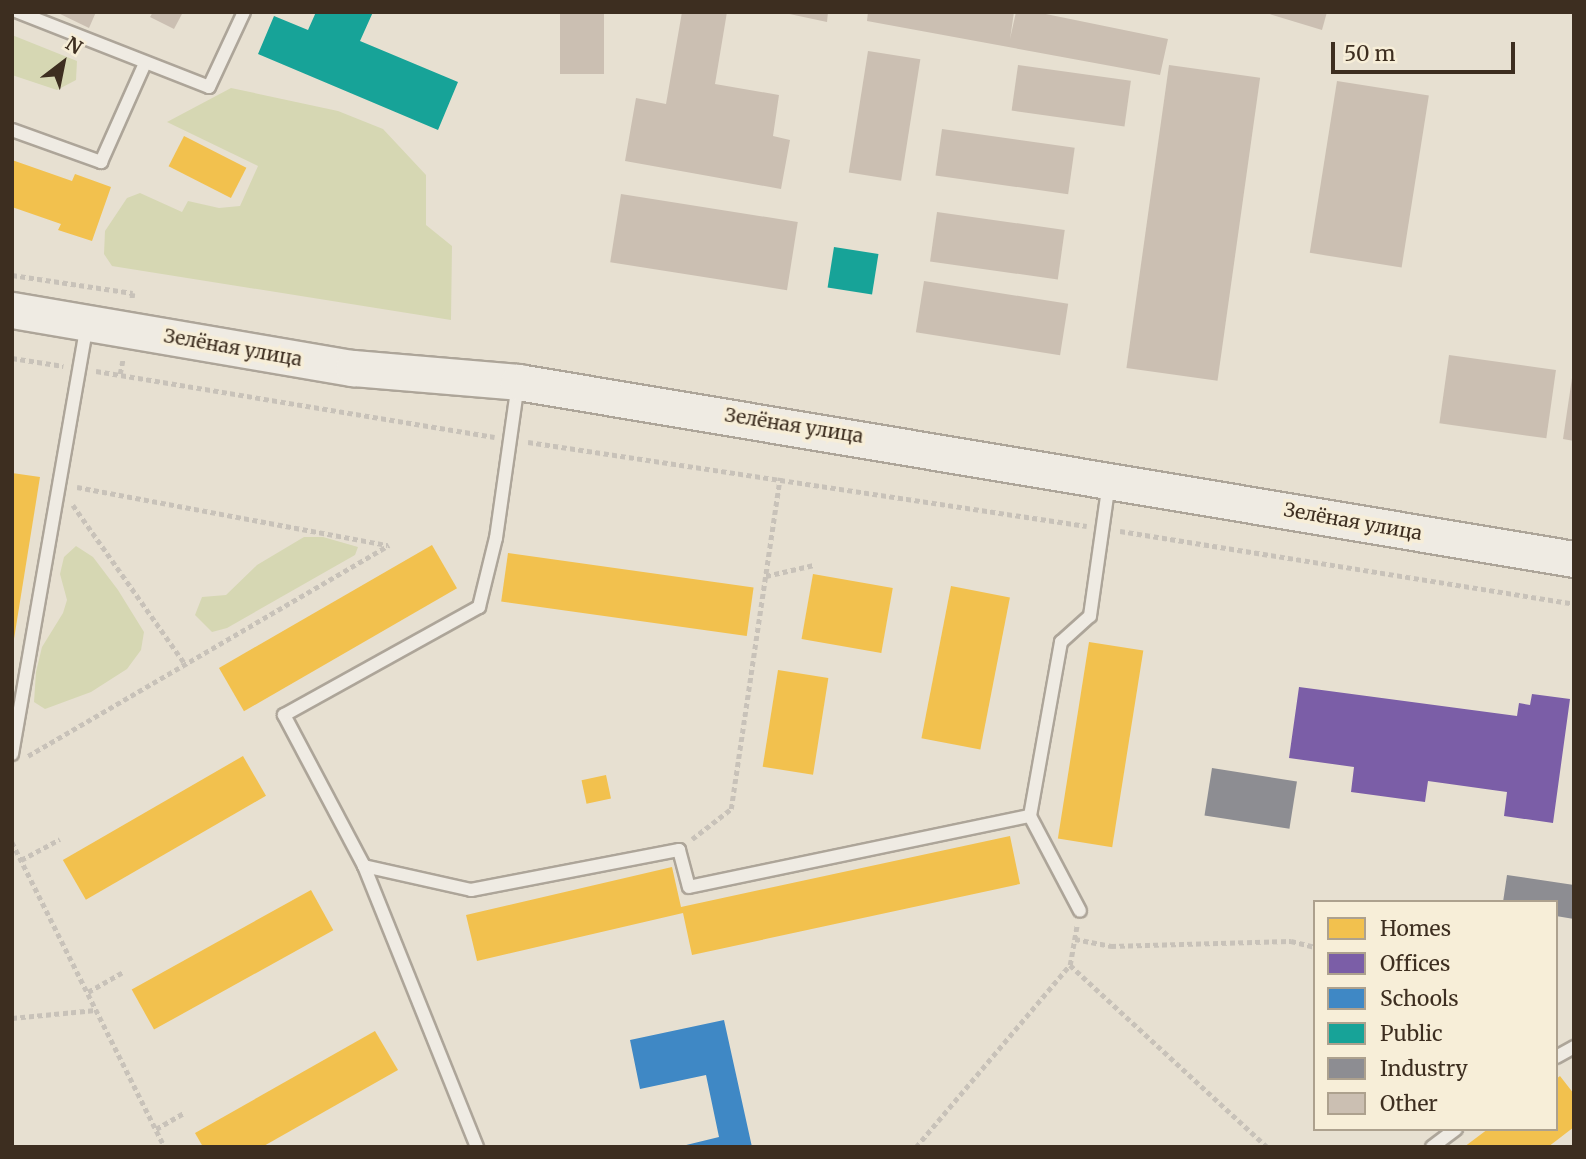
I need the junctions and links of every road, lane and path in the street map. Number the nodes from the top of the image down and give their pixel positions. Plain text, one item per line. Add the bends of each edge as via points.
1 (18, 12) edge
2 (244, 12) edge
3 (145, 63) junction
4 (12, 130) edge
5 (12, 275) edge
6 (133, 293) dead end
7 (12, 310) edge
8 (88, 322) junction
9 (12, 358) edge
10 (79, 369) junction
11 (519, 382) junction
12 (511, 440) junction
13 (780, 478) junction
14 (1110, 480) junction
15 (59, 484) junction
16 (1102, 529) junction
17 (1574, 559) edge
18 (814, 565) dead end
19 (766, 576) junction
20 (1574, 604) edge
21 (185, 664) junction
22 (18, 756) edge
23 (1030, 816) junction
24 (60, 839) dead end
25 (12, 842) edge
26 (679, 849) junction
27 (21, 860) junction
28 (363, 866) junction
29 (1080, 911) joint
30 (1075, 939) junction
31 (1313, 946) edge
32 (1070, 965) junction
33 (123, 972) dead end
34 (88, 992) junction
35 (96, 1010) junction
36 (12, 1018) edge
37 (1574, 1047) edge
38 (1558, 1056) edge
39 (184, 1113) dead end
40 (156, 1129) junction
41 (1453, 1131) edge
42 (165, 1147) edge
43 (477, 1147) edge
44 (916, 1147) edge
45 (1267, 1147) edge
46 (1432, 1147) edge

1 - 3 lane
2 - 3 lane via 209,87
3 - 4 lane via 101,162
5 - 6 path
7 - 8 main road, Зелёная улица
8 - 10 lane
8 - 11 main road, Зелёная улица via 352,368
9 - 10 path
10 - 12 path
10 - 15 lane
11 - 12 lane
11 - 14 main road, Зелёная улица
12 - 13 path
12 - 28 lane via 496,538 479,607 284,715
13 - 16 path
13 - 19 path
14 - 16 lane
14 - 17 main road, Зелёная улица
15 - 21 path
15 - 21 path via 389,545
15 - 22 lane
16 - 20 path
16 - 23 lane via 1090,616 1061,642
18 - 19 path
19 - 26 path via 731,809
21 - 22 path
23 - 26 lane via 689,887
23 - 29 lane
24 - 27 path
25 - 27 path
26 - 28 lane via 471,890
27 - 34 path
28 - 43 lane
29 - 30 path
30 - 31 path via 1111,946 1291,941
30 - 32 path
32 - 44 path
32 - 45 path
33 - 34 path
34 - 35 path
35 - 36 path
35 - 40 path
37 - 38 lane
39 - 40 path
40 - 42 path
41 - 46 lane

